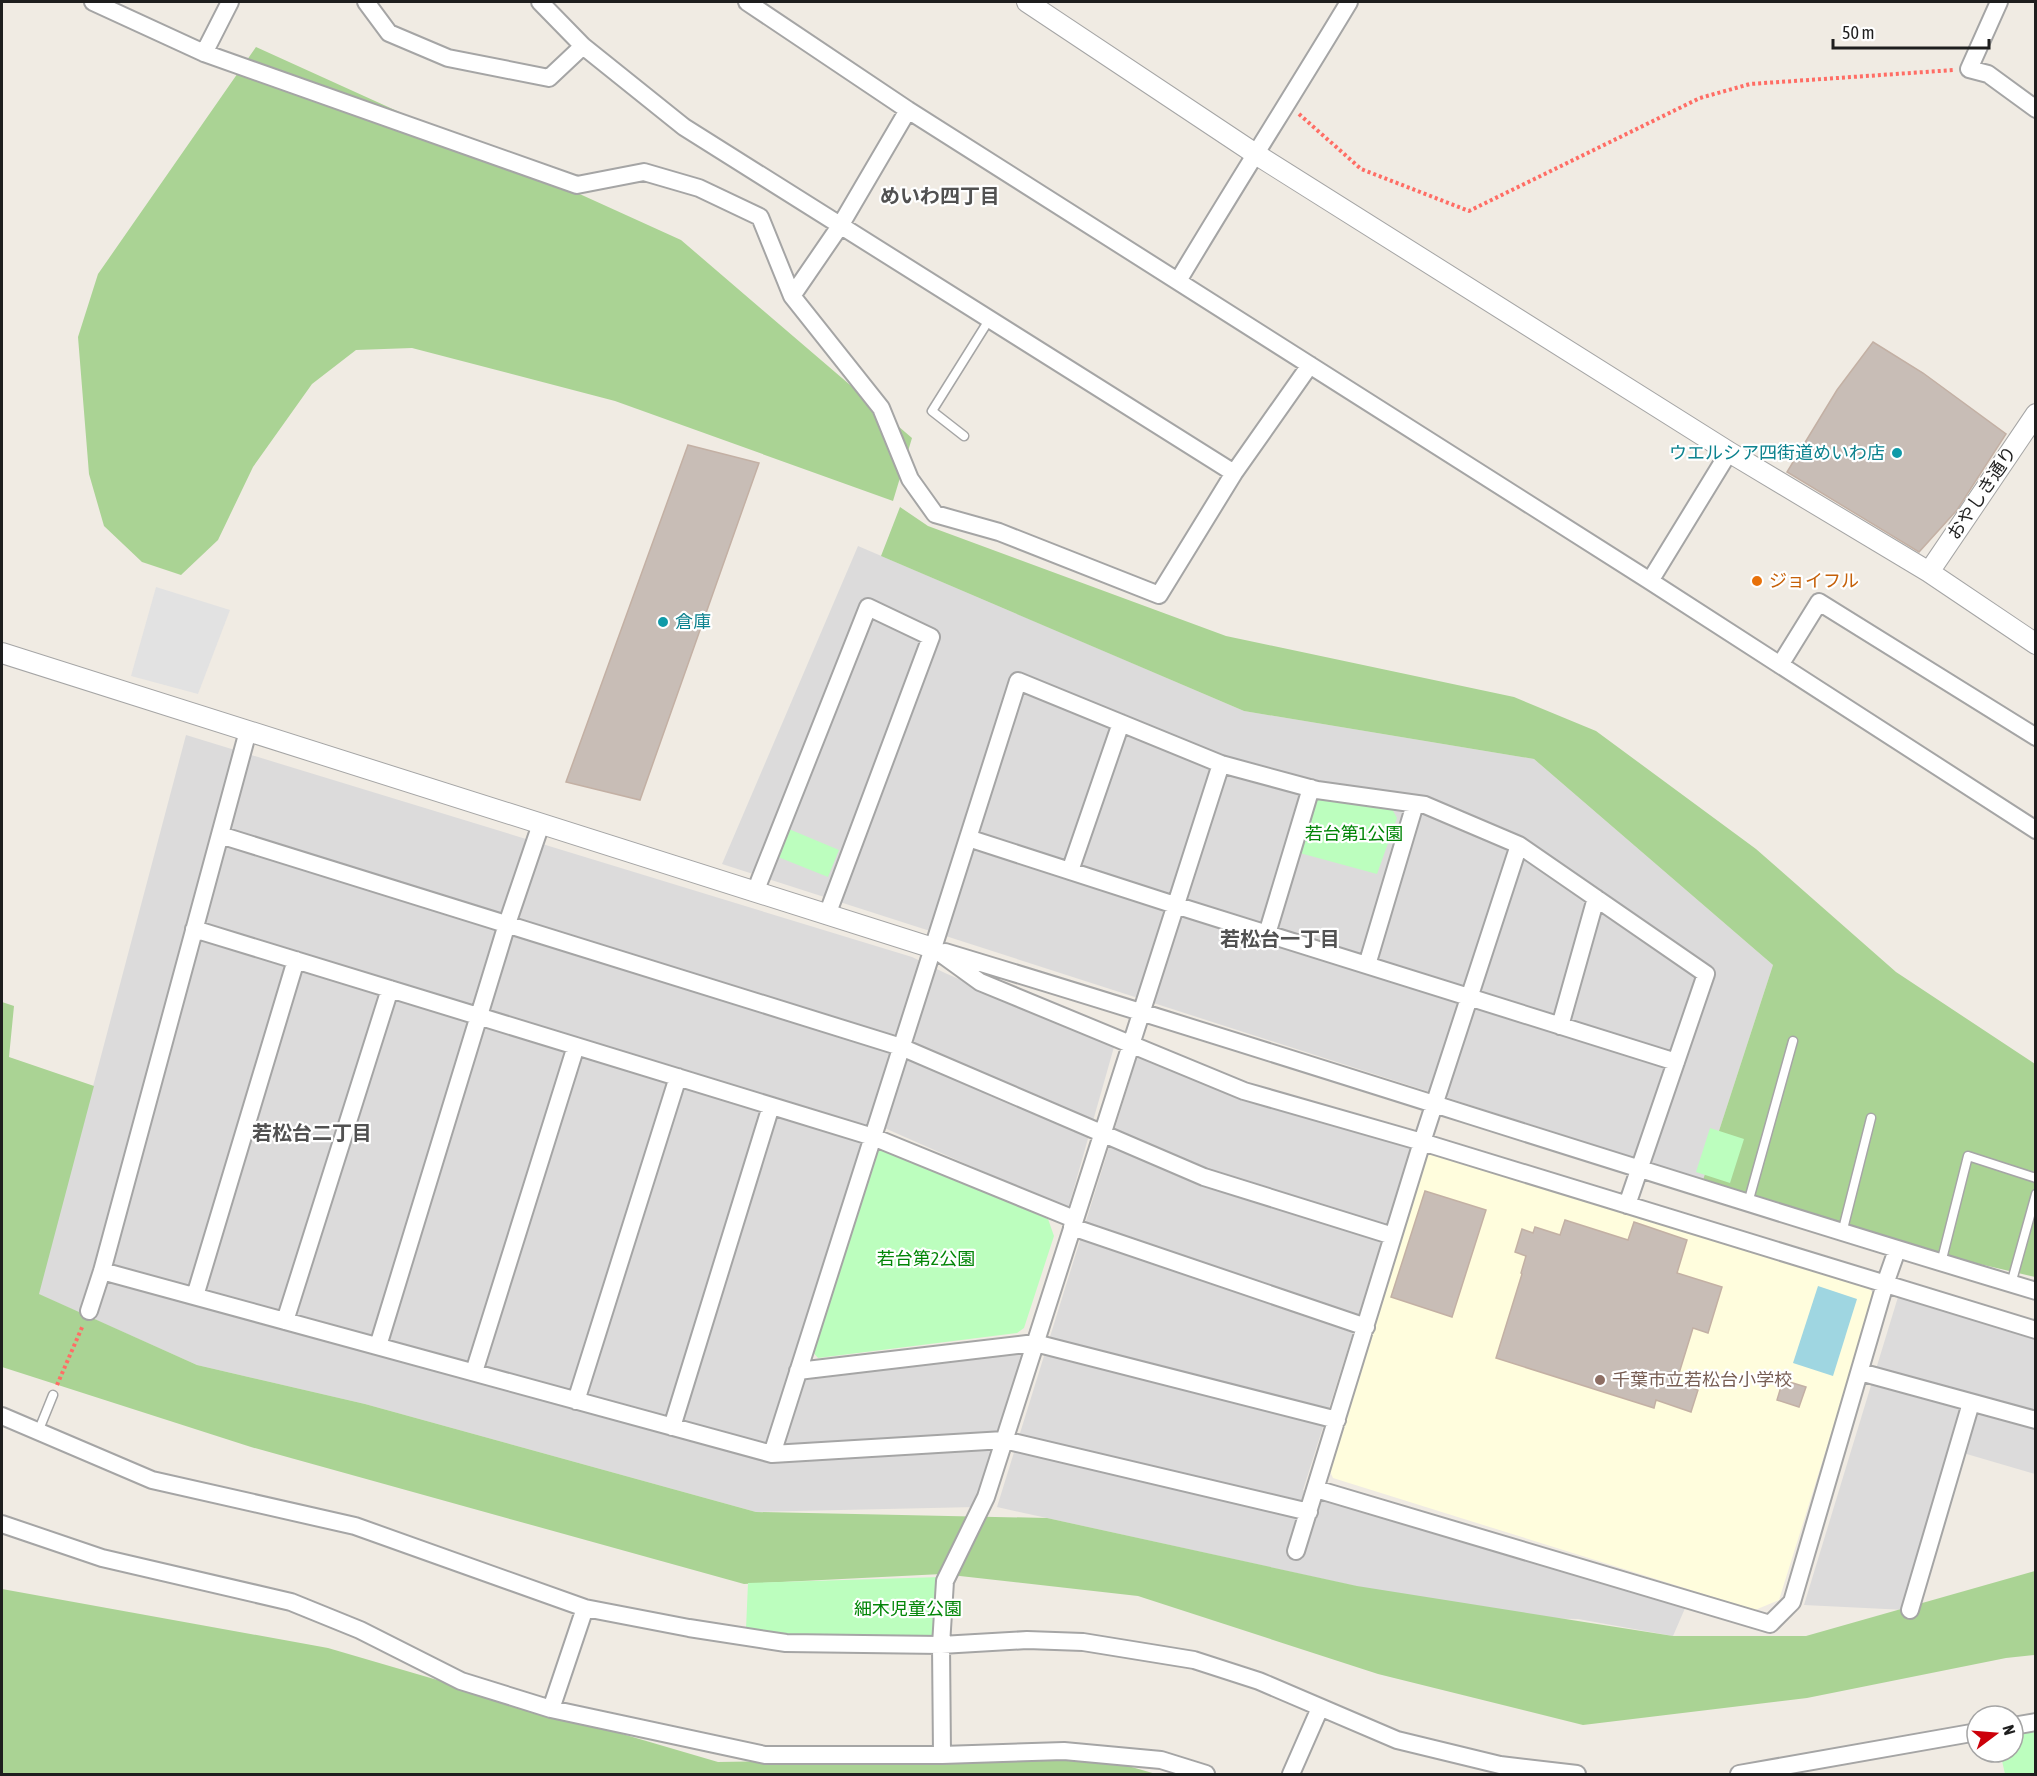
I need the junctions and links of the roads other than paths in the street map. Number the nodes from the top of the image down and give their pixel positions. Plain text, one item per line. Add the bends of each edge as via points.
1 (93, 2) edge
2 (230, 2) edge
3 (366, 2) edge
4 (540, 2) edge
5 (747, 2) edge
6 (1027, 2) edge
7 (1349, 2) edge
8 (2000, 2) edge
9 (583, 46) junction
10 (204, 53) junction
11 (2036, 109) edge
12 (908, 110) junction
13 (1254, 153) junction
14 (840, 226) junction
15 (1178, 280) junction
16 (792, 296) junction
17 (989, 320) junction
18 (1310, 365) junction
19 (2036, 414) edge
20 (964, 436) dead end
21 (1729, 452) junction
22 (1234, 473) junction
23 (1929, 572) junction
24 (1650, 581) junction
25 (2036, 644) edge
26 (2, 653) edge
27 (1780, 665) junction
28 (1121, 723) junction
29 (248, 731) junction
30 (2036, 737) edge
31 (1221, 764) junction
32 (1311, 788) junction
33 (1415, 804) junction
34 (541, 824) junction
35 (2036, 830) edge
36 (220, 835) junction
37 (968, 838) junction
38 (1519, 845) junction
39 (1070, 871) junction
40 (755, 892) junction
41 (1596, 898) junction
42 (1175, 905) junction
43 (827, 915) junction
44 (507, 924) junction
45 (194, 929) junction
46 (1267, 934) junction
47 (933, 948) junction
48 (296, 960) junction
49 (1366, 965) junction
50 (390, 989) junction
51 (1469, 998) junction
52 (1141, 1011) junction
53 (478, 1016) junction
54 (1560, 1026) junction
55 (1793, 1041) dead end
56 (1130, 1044) junction
57 (576, 1046) junction
58 (901, 1047) junction
59 (1676, 1062) junction
60 (678, 1077) junction
61 (1435, 1104) junction
62 (771, 1106) junction
63 (1871, 1118) dead end
64 (1102, 1132) junction
65 (873, 1137) junction
66 (1422, 1142) junction
67 (1640, 1169) junction
68 (2036, 1178) edge
69 (2036, 1194) edge
70 (1748, 1203) junction
71 (1627, 1205) junction
72 (1073, 1223) junction
73 (1842, 1233) junction
74 (1393, 1236) junction
75 (1898, 1250) junction
76 (1941, 1263) junction
77 (102, 1271) junction
78 (1885, 1284) junction
79 (2011, 1284) junction
80 (2036, 1291) edge
81 (195, 1296) junction
82 (89, 1311) road end
83 (285, 1321) junction
84 (1366, 1327) junction
85 (2036, 1330) edge
86 (1035, 1342) junction
87 (378, 1346) junction
88 (798, 1371) junction
89 (474, 1372) junction
90 (1860, 1372) junction
91 (53, 1395) road end
92 (576, 1401) junction
93 (1971, 1402) junction
94 (2, 1416) edge
95 (1337, 1420) junction
96 (2036, 1420) edge
97 (672, 1427) junction
98 (38, 1432) junction
99 (1004, 1440) junction
100 (772, 1454) junction
101 (1316, 1489) junction
102 (1309, 1512) junction
103 (2, 1524) edge
104 (1296, 1551) dead end
105 (585, 1608) junction
106 (1910, 1610) dead end
107 (941, 1645) junction
108 (1320, 1708) junction
109 (551, 1709) junction
110 (1965, 1734) edge
111 (942, 1755) junction
112 (1206, 1774) edge
113 (1291, 1774) edge
114 (1577, 1774) edge
115 (1739, 1774) edge

1 - 10 street
2 - 10 street
3 - 9 street via 389,33 448,58 549,78
4 - 9 street
5 - 12 street
6 - 13 street
7 - 13 street via 1288,105
8 - 11 street via 1970,69 1988,74
9 - 14 street via 684,127
10 - 16 street via 577,185 644,172 699,188 760,217
12 - 14 street
12 - 15 street
13 - 15 street
13 - 21 street
14 - 16 street
14 - 17 street
15 - 18 street
16 - 22 street via 881,408 910,479 935,514 999,532 1159,595
17 - 20 lane via 932,411
17 - 22 street
18 - 22 street
18 - 24 street
19 - 23 street, おやしき通り
21 - 23 street
21 - 24 street
23 - 25 street
24 - 27 street
26 - 29 street
27 - 30 street via 1819,602
27 - 35 street
28 - 31 street
28 - 37 street via 1018,681
28 - 39 street
29 - 34 street
29 - 36 street
31 - 32 street
31 - 42 street
32 - 33 street
32 - 46 street
33 - 38 street
33 - 49 street
34 - 40 street
34 - 44 street
36 - 44 street
36 - 45 street
37 - 39 street
37 - 47 street
38 - 41 street
38 - 51 street
39 - 42 street
40 - 43 street
40 - 43 street via 868,607 931,638
41 - 54 street
41 - 59 street via 1706,974
42 - 46 street
42 - 52 street
43 - 47 street
44 - 53 street
44 - 58 street
45 - 48 street
45 - 77 street
46 - 49 street
47 - 52 street
47 - 56 street via 980,982
47 - 58 street
48 - 50 street
48 - 81 street
49 - 51 street
50 - 53 street
50 - 83 street
51 - 54 street
51 - 61 street
52 - 56 street
52 - 61 street
53 - 57 street
53 - 87 street
54 - 59 street
55 - 70 lane
56 - 64 street
56 - 66 street via 1244,1091
57 - 60 street
57 - 89 street
58 - 64 street
58 - 65 street
59 - 67 street
60 - 62 street
60 - 92 street
61 - 66 street
61 - 67 street
62 - 65 street
62 - 97 street
63 - 73 lane
64 - 72 street
64 - 74 street via 1204,1177
65 - 72 street
65 - 88 street
66 - 71 street
66 - 74 street
67 - 70 street
67 - 71 street
68 - 76 lane via 1968,1155
69 - 79 lane
70 - 73 street
71 - 78 street
72 - 84 street
72 - 86 street
73 - 75 street
74 - 84 street
75 - 76 street
75 - 78 street
76 - 79 street
77 - 81 street
77 - 82 street
78 - 85 street
78 - 90 street
79 - 80 street
81 - 83 street
83 - 87 street
84 - 95 street
86 - 88 street
86 - 95 street
86 - 99 street
87 - 89 street
88 - 100 street
89 - 92 street
90 - 93 street
90 - 101 street via 1792,1602 1770,1624
91 - 98 lane
92 - 97 street
93 - 96 street
93 - 106 street
94 - 98 street
95 - 101 street
97 - 100 street
98 - 105 street via 152,1480 355,1526
99 - 100 street
99 - 102 street
99 - 107 street via 986,1497 945,1581
101 - 102 street
102 - 104 street
103 - 109 street via 102,1558 291,1602 360,1630 461,1681
105 - 107 street via 786,1643
105 - 109 street
107 - 108 street via 1027,1640 1083,1642 1194,1660
107 - 111 street
108 - 113 street
108 - 114 street via 1397,1740 1500,1765
109 - 111 street via 765,1755
110 - 115 street
111 - 112 street via 1064,1751 1161,1760

